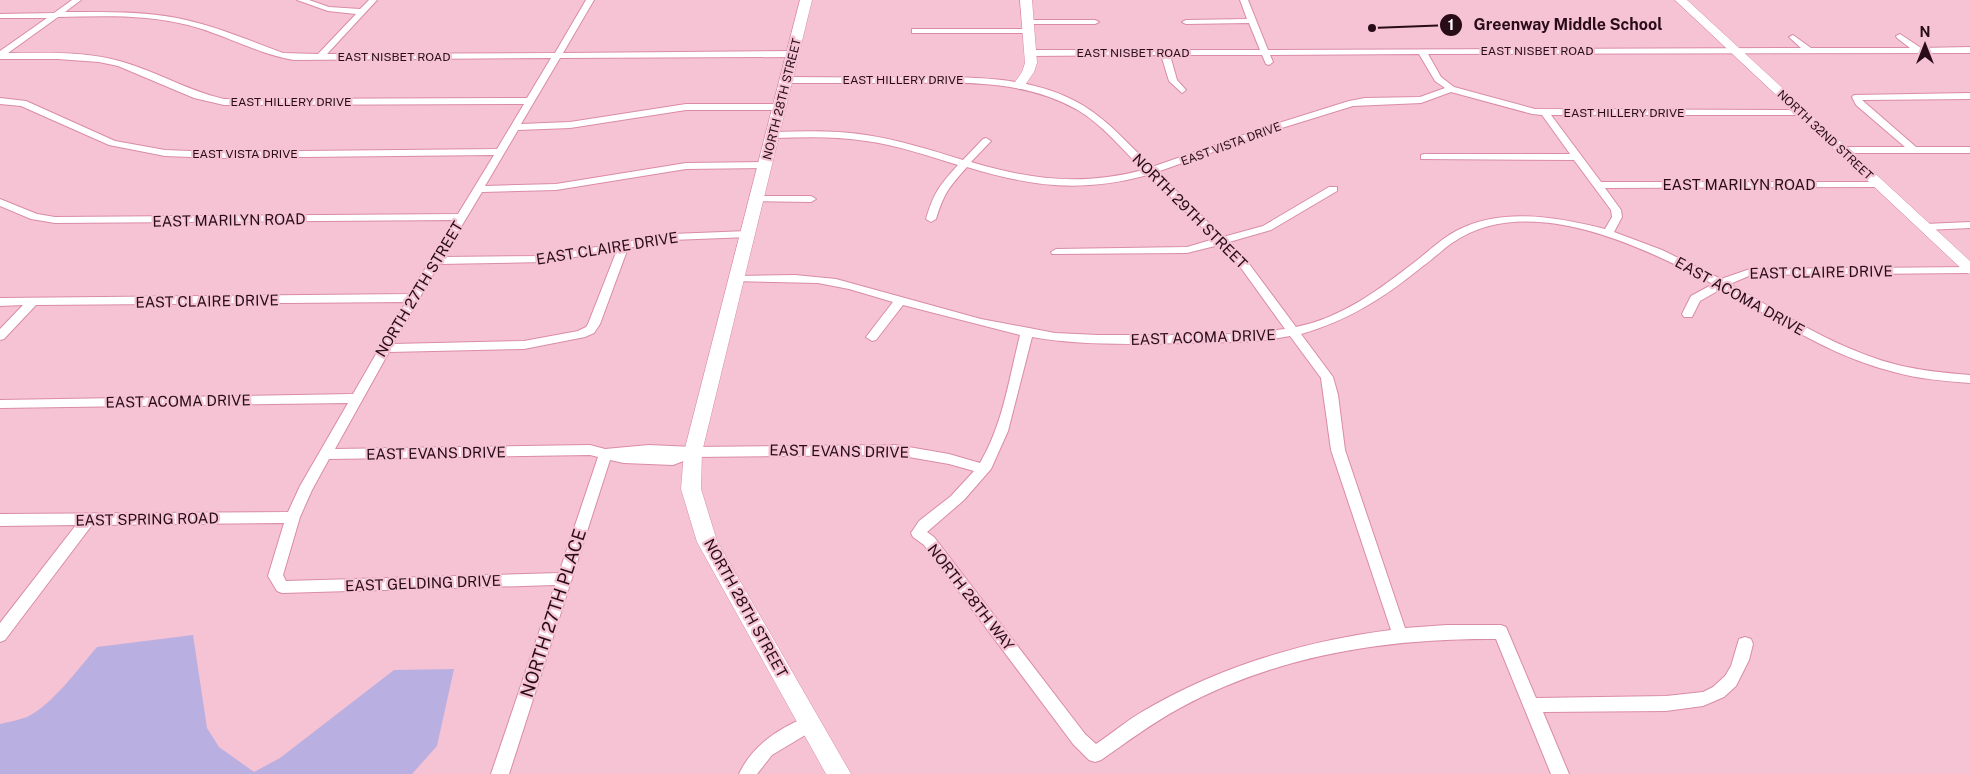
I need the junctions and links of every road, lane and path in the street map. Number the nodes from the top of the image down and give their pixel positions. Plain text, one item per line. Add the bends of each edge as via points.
1 (77, 0) edge
2 (302, 0) edge
3 (373, 0) edge
4 (590, 0) edge
5 (806, 0) edge
6 (1026, 0) edge
7 (1244, 0) edge
8 (1681, 0) edge
9 (362, 12) junction
10 (55, 15) junction
11 (0, 16) edge
12 (1252, 21) junction
13 (1095, 22) dead end
14 (1186, 22) dead end
15 (1028, 26) junction
16 (915, 31) dead end
17 (1900, 36) dead end
18 (1794, 37) dead end
19 (1809, 50) junction
20 (1919, 50) junction
21 (1970, 50) edge
22 (1734, 51) junction
23 (1265, 52) junction
24 (1422, 52) junction
25 (1030, 53) junction
26 (1165, 53) junction
27 (793, 54) junction
28 (0, 56) edge
29 (557, 56) junction
30 (320, 57) junction
31 (1269, 62) dead end
32 (787, 80) junction
33 (1019, 85) junction
34 (1451, 89) junction
35 (1182, 90) dead end
36 (1970, 96) edge
37 (0, 101) edge
38 (530, 101) junction
39 (781, 106) junction
40 (1800, 112) junction
41 (1545, 113) junction
42 (515, 127) junction
43 (774, 134) junction
44 (986, 141) dead end
45 (1842, 150) junction
46 (1914, 150) junction
47 (1970, 150) edge
48 (500, 152) junction
49 (1424, 157) dead end
50 (1578, 157) junction
51 (966, 163) junction
52 (765, 165) junction
53 (1149, 170) junction
54 (1878, 184) junction
55 (1599, 185) junction
56 (478, 188) junction
57 (1333, 189) dead end
58 (811, 198) dead end
59 (757, 199) junction
60 (0, 202) edge
61 (462, 217) junction
62 (931, 219) dead end
63 (1970, 225) edge
64 (1925, 227) junction
65 (748, 234) junction
66 (1608, 234) junction
67 (1222, 241) junction
68 (624, 245) junction
69 (1056, 252) dead end
70 (435, 261) junction
71 (1970, 270) edge
72 (737, 280) junction
73 (1721, 284) junction
74 (414, 298) junction
75 (901, 300) junction
76 (0, 302) edge
77 (33, 302) junction
78 (1688, 314) dead end
79 (1027, 332) junction
80 (1295, 332) junction
81 (0, 336) edge
82 (872, 337) dead end
83 (384, 348) junction
84 (1970, 379) edge
85 (356, 398) junction
86 (0, 404) edge
87 (693, 452) junction
88 (606, 453) junction
89 (325, 454) junction
90 (984, 469) junction
91 (293, 516) junction
92 (88, 519) junction
93 (0, 520) edge
94 (564, 579) junction
95 (282, 586) joint
96 (0, 636) edge
97 (1400, 636) junction
98 (1746, 644) dead end
99 (1531, 705) junction
100 (811, 723) junction
101 (500, 774) edge
102 (748, 774) edge
103 (839, 774) edge
104 (1560, 774) edge

1 - 10 street
2 - 9 street via 340,11
3 - 9 street
4 - 29 street, NORTH 27TH STREET
5 - 27 street, NORTH 28TH STREET
6 - 15 street
7 - 12 street
8 - 22 street, NORTH 32ND STREET
9 - 30 street
10 - 11 street, EAST NISBET ROAD
10 - 28 street
10 - 30 street, EAST NISBET ROAD via 174,20 281,55
12 - 14 street
12 - 23 street
13 - 15 street
15 - 16 street
15 - 25 street
17 - 20 street
18 - 19 street
19 - 20 street, EAST NISBET ROAD
19 - 22 street, EAST NISBET ROAD
20 - 21 street, EAST NISBET ROAD
22 - 24 street, EAST NISBET ROAD
22 - 40 street, NORTH 32ND STREET
23 - 24 street, EAST NISBET ROAD
23 - 26 street, EAST NISBET ROAD
23 - 31 street
24 - 34 street via 1438,79
25 - 26 street, EAST NISBET ROAD
25 - 33 street via 1030,68
26 - 35 street via 1173,82
27 - 29 street, EAST NISBET ROAD
27 - 32 street, NORTH 28TH STREET
28 - 38 street, EAST HILLERY DRIVE via 98,58 121,64 197,96 241,103
29 - 30 street, EAST NISBET ROAD
29 - 38 street, NORTH 27TH STREET
32 - 33 street, EAST HILLERY DRIVE via 962,80
32 - 39 street, NORTH 28TH STREET
33 - 53 street, NORTH 29TH STREET via 1058,96 1088,112
34 - 41 street, EAST HILLERY DRIVE
34 - 53 street, EAST VISTA DRIVE via 1421,100 1352,103 1272,128 1206,154
36 - 46 street via 1857,98 1858,103
37 - 48 street, EAST VISTA DRIVE via 22,103 112,143 165,153
38 - 42 street, NORTH 27TH STREET
39 - 42 street via 686,108 570,125
39 - 43 street, NORTH 28TH STREET
40 - 41 street, EAST HILLERY DRIVE
40 - 45 street, NORTH 32ND STREET
41 - 50 street
42 - 48 street, NORTH 27TH STREET
43 - 51 street, EAST VISTA DRIVE via 864,138
43 - 52 street, NORTH 28TH STREET
44 - 51 street
45 - 46 street
45 - 54 street, NORTH 32ND STREET
46 - 47 street
48 - 56 street, NORTH 27TH STREET
49 - 50 street
50 - 55 street
51 - 53 street, EAST VISTA DRIVE via 1026,179 1065,184 1101,182
51 - 62 street via 944,186
52 - 56 street via 686,166 556,187
52 - 59 street, NORTH 28TH STREET
53 - 67 street, NORTH 29TH STREET
54 - 55 street, EAST MARILYN ROAD
54 - 64 street, NORTH 32ND STREET
55 - 66 street via 1616,210 1617,217
56 - 61 street, NORTH 27TH STREET
57 - 67 street via 1267,228
58 - 59 street
59 - 65 street, NORTH 28TH STREET
60 - 61 street, EAST MARILYN ROAD via 28,215 55,220
61 - 70 street, NORTH 27TH STREET
63 - 64 street
64 - 71 street, NORTH 32ND STREET
65 - 68 street, EAST CLAIRE DRIVE via 694,234
65 - 72 street, NORTH 28TH STREET
66 - 73 street, EAST ACOMA DRIVE via 1676,260
66 - 80 street, EAST ACOMA DRIVE via 1529,219 1488,223 1468,229 1359,308 1327,323
67 - 69 street via 1172,251
67 - 80 street, NORTH 29TH STREET via 1240,259
68 - 70 street, EAST CLAIRE DRIVE via 544,259
68 - 83 street via 590,330 556,340 516,346
70 - 74 street, NORTH 27TH STREET
71 - 73 street, EAST CLAIRE DRIVE via 1761,271 1743,274
72 - 75 street, EAST ACOMA DRIVE via 828,280
72 - 87 street, NORTH 28TH STREET
73 - 78 street, EAST CLAIRE DRIVE via 1695,299
73 - 84 street, EAST ACOMA DRIVE via 1826,344 1865,360 1920,374
74 - 77 street, EAST CLAIRE DRIVE
74 - 83 street, NORTH 27TH STREET
75 - 79 street, EAST ACOMA DRIVE
75 - 82 street
76 - 77 street, EAST CLAIRE DRIVE
77 - 81 street
79 - 80 street, EAST ACOMA DRIVE via 1108,340 1246,338
79 - 90 street, NORTH 28TH WAY via 1003,434
80 - 97 street, NORTH 29TH STREET via 1330,384 1338,450
83 - 85 street, NORTH 27TH STREET
85 - 86 street, EAST ACOMA DRIVE
85 - 89 street, NORTH 27TH STREET
87 - 88 street, EAST EVANS DRIVE via 673,460 624,458
87 - 90 street, EAST EVANS DRIVE via 897,450
87 - 100 street, NORTH 28TH STREET via 691,489 707,542
88 - 89 street, EAST EVANS DRIVE via 590,450
88 - 94 street, NORTH 27TH PLACE
89 - 91 street, NORTH 27TH STREET
90 - 97 street, NORTH 28TH WAY via 947,508 925,522 918,533 929,541 1079,739 1096,754 1145,720 1204,688 1307,652
91 - 92 street, EAST SPRING ROAD
91 - 95 street, NORTH 27TH STREET via 275,576
92 - 93 street, EAST SPRING ROAD
92 - 96 street
94 - 95 street, EAST GELDING DRIVE
94 - 101 street, NORTH 27TH PLACE
97 - 99 street via 1501,632
98 - 99 street via 1742,663 1731,682 1712,696 1690,702 1656,704
99 - 104 street
100 - 102 street via 767,748 752,764
100 - 103 street, NORTH 28TH STREET

